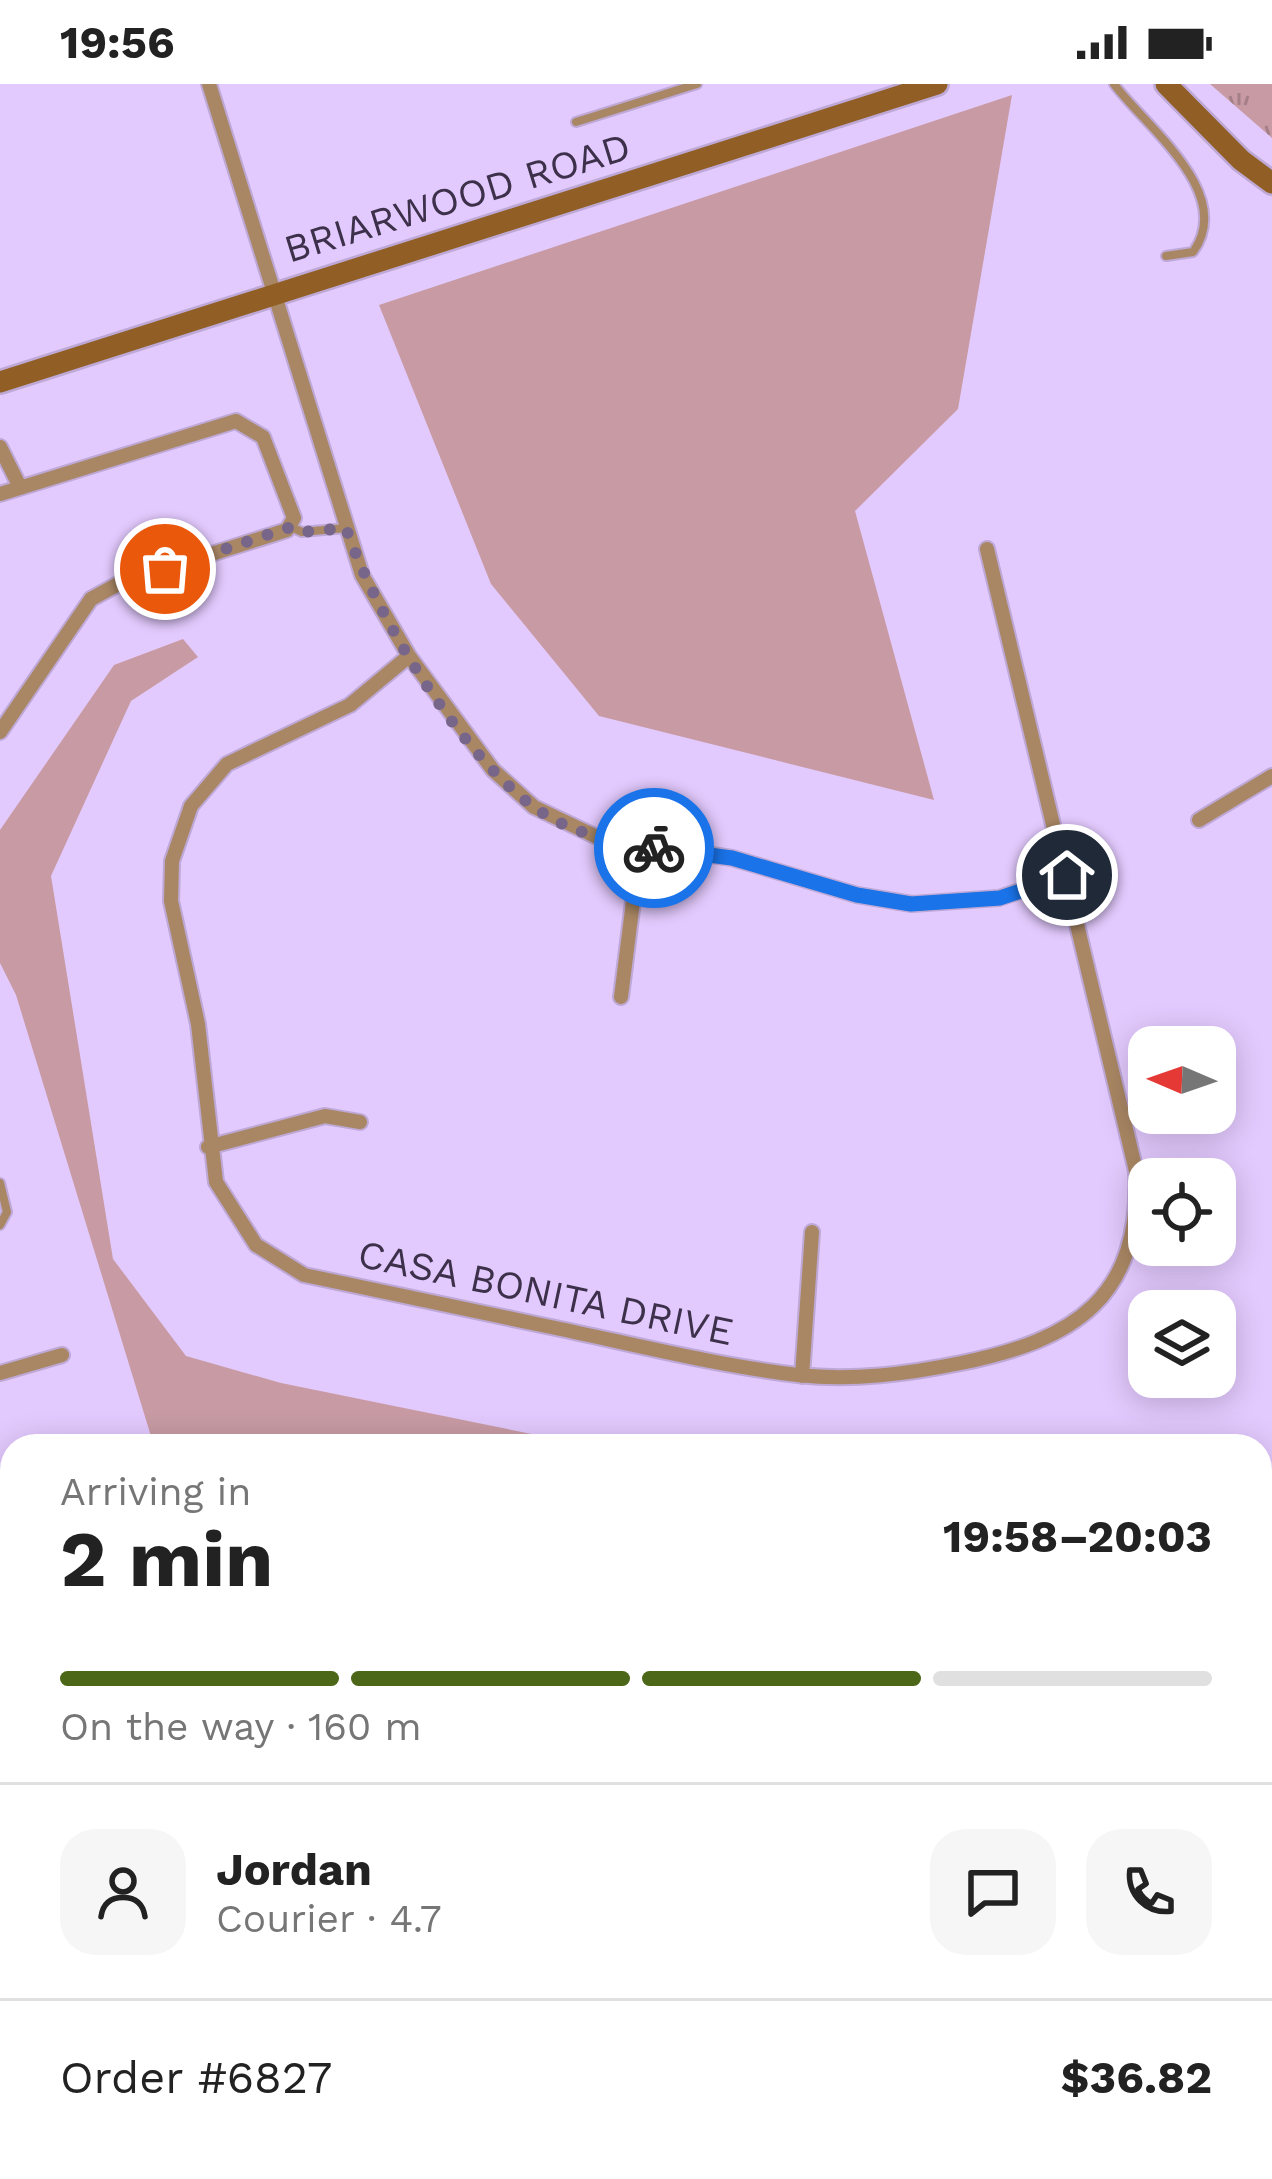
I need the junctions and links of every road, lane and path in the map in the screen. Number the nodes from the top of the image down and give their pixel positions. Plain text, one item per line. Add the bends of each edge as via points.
1 (697, 84) edge
2 (937, 84) edge
3 (1114, 84) edge
4 (1166, 84) edge
5 (214, 86) edge
6 (576, 122) dead end
7 (1272, 183) edge
8 (1166, 256) dead end
9 (273, 293) junction
10 (0, 382) edge
11 (0, 447) edge
12 (20, 487) junction
13 (0, 494) edge
14 (291, 527) junction
15 (346, 528) junction
16 (987, 549) dead end
17 (410, 656) junction
18 (0, 732) edge
19 (1272, 776) edge
20 (1199, 820) dead end
21 (640, 846) junction
22 (1067, 875) junction
23 (621, 998) dead end
24 (360, 1122) dead end
25 (208, 1147) junction
26 (0, 1183) edge
27 (0, 1225) edge
28 (812, 1232) dead end
29 (62, 1355) dead end
30 (0, 1373) edge
31 (802, 1376) junction

1 - 6 lane
2 - 9 main road, BRIARWOOD ROAD
3 - 8 lane via 1168,138 1205,214 1193,252
4 - 7 main road
5 - 9 street
9 - 10 main road, BRIARWOOD ROAD
9 - 15 street
11 - 12 street
12 - 13 street
12 - 14 street via 236,421 262,437 293,511
14 - 15 lane
14 - 18 street via 91,599
15 - 17 street via 373,599
16 - 22 street, CASA BONITA DRIVE
17 - 21 street via 493,770 534,807 572,829
17 - 25 street, CASA BONITA DRIVE via 350,705 242,753 202,790 183,822 171,901 198,1024
19 - 20 street
21 - 22 street via 732,858 911,904 1000,898
21 - 23 street
22 - 31 street, CASA BONITA DRIVE via 1136,1171 1132,1233 1118,1271 1079,1320 1028,1350 910,1374
24 - 25 street via 326,1116
25 - 31 street, CASA BONITA DRIVE via 243,1230 304,1275
26 - 27 lane via 7,1212
28 - 31 street
29 - 30 street

